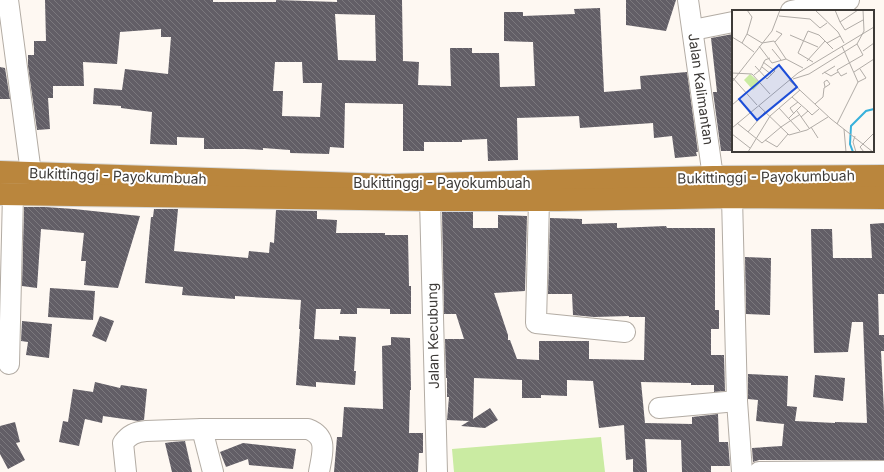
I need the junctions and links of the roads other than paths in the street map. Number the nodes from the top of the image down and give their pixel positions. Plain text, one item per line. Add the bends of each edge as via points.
1 (8, 0) edge
2 (688, 0) edge
3 (849, 0) edge
4 (796, 10) edge
5 (732, 22) edge
6 (693, 30) junction
7 (1, 171) edge
8 (31, 173) junction
9 (884, 176) edge
10 (713, 177) junction
11 (6, 194) edge
12 (553, 194) junction
13 (732, 197) junction
14 (884, 198) edge
15 (430, 200) junction
16 (625, 332) dead end
17 (9, 364) dead end
18 (737, 401) junction
19 (660, 408) dead end
20 (202, 429) junction
21 (126, 472) edge
22 (213, 472) edge
23 (319, 472) edge
24 (437, 472) edge
25 (742, 472) edge
26 (759, 472) edge
27 (884, 472) edge

1 - 8 street
2 - 6 street, Jalan Kalimantan
3 - 4 street
5 - 6 street
6 - 10 street, Jalan Kalimantan
7 - 8 highway, Bukittinggi - Payokumbuah
8 - 12 highway, Bukittinggi - Payokumbuah via 389,185
9 - 10 highway, Bukittinggi - Payokumbuah
10 - 12 highway, Bukittinggi - Payokumbuah
11 - 15 highway, Bukittinggi - Payokumbuah
11 - 17 street
12 - 13 highway, Bukittinggi - Payokumbuah
12 - 15 highway, Bukittinggi - Payokumbuah
12 - 16 street via 536,323
13 - 14 highway, Bukittinggi - Payokumbuah
13 - 18 street
15 - 24 street, Jalan Kecubung
18 - 19 street
18 - 25 street
20 - 21 street via 146,430 132,434 123,443
20 - 22 street
20 - 23 street via 308,429 321,438
26 - 27 street

